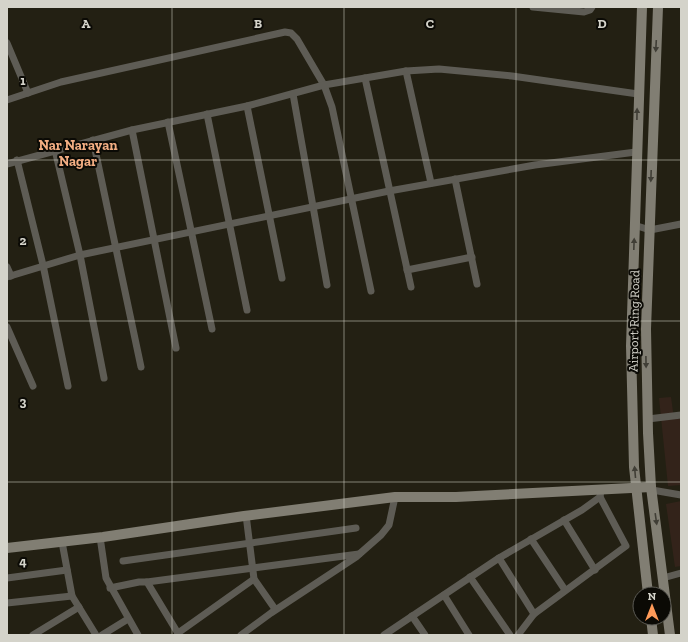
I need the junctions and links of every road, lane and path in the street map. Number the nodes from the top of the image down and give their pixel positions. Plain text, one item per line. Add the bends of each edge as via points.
1 (532, 7) edge
2 (592, 7) edge
3 (642, 7) edge
4 (658, 7) edge
5 (7, 43) edge
6 (406, 71) junction
7 (365, 78) junction
8 (324, 85) junction
9 (28, 93) junction
10 (293, 94) junction
11 (638, 94) junction
12 (7, 100) edge
13 (247, 106) junction
14 (207, 114) junction
15 (168, 122) junction
16 (132, 130) junction
17 (93, 140) junction
18 (55, 150) junction
19 (636, 152) junction
20 (17, 160) junction
21 (7, 164) edge
22 (455, 178) junction
23 (432, 183) junction
24 (389, 191) junction
25 (352, 199) junction
26 (312, 207) junction
27 (270, 215) junction
28 (230, 223) junction
29 (681, 224) edge
30 (634, 225) junction
31 (650, 230) junction
32 (191, 232) junction
33 (154, 239) junction
34 (116, 248) junction
35 (80, 255) junction
36 (472, 257) junction
37 (44, 265) junction
38 (7, 267) edge
39 (407, 270) junction
40 (9, 276) edge
41 (282, 278) dead end
42 (477, 284) dead end
43 (327, 285) dead end
44 (410, 287) dead end
45 (371, 291) dead end
46 (247, 310) dead end
47 (7, 327) edge
48 (212, 329) dead end
49 (176, 348) dead end
50 (141, 367) dead end
51 (104, 378) dead end
52 (33, 386) dead end
53 (68, 386) dead end
54 (681, 414) edge
55 (648, 419) junction
56 (636, 489) junction
57 (652, 489) junction
58 (600, 493) junction
59 (681, 495) edge
60 (395, 497) junction
61 (246, 515) junction
62 (564, 520) junction
63 (356, 528) dead end
64 (100, 537) junction
65 (531, 539) junction
66 (62, 542) junction
67 (250, 543) junction
68 (7, 548) edge
69 (359, 554) junction
70 (499, 558) junction
71 (123, 561) dead end
72 (252, 569) junction
73 (67, 570) junction
74 (595, 570) junction
75 (681, 573) edge
76 (470, 577) junction
77 (7, 578) edge
78 (663, 578) junction
79 (254, 579) junction
80 (147, 582) junction
81 (647, 586) edge
82 (110, 588) junction
83 (565, 590) junction
84 (444, 595) junction
85 (72, 596) junction
86 (7, 603) edge
87 (79, 607) junction
88 (275, 609) junction
89 (534, 614) junction
90 (412, 616) junction
91 (128, 619) junction
92 (179, 634) edge
93 (33, 635) edge
94 (96, 635) edge
95 (102, 635) edge
96 (138, 635) edge
97 (241, 635) edge
98 (384, 635) edge
99 (425, 635) edge
100 (469, 635) edge
101 (510, 635) edge
102 (518, 635) edge
103 (670, 635) edge

1 - 2 street via 584,12
3 - 11 main road, Airport Ring Road
4 -> 31 main road, Airport Ring Road
5 - 9 street
6 - 7 street
6 - 11 street via 446,69
6 - 23 street
7 - 8 street
7 - 24 street
8 - 9 street via 297,39 291,33 285,32 61,82
8 - 10 street
8 - 25 street via 336,120
9 - 12 street
10 - 13 street
10 - 26 street
19 -> 11 main road, Airport Ring Road
13 - 14 street
13 - 27 street
14 - 15 street
14 - 28 street
15 - 16 street
15 - 32 street
16 - 17 street
16 - 33 street
17 - 18 street
17 - 34 street
18 - 20 street
18 - 35 street
19 - 22 street
19 - 30 main road, Airport Ring Road
20 - 21 street
20 - 37 street
22 - 23 street
22 - 36 street
23 - 24 street
24 - 25 street
24 - 39 street
25 - 26 street
25 - 45 street
26 - 27 street
26 - 43 street
27 - 28 street
27 - 41 street
28 - 32 street
28 - 46 street
29 - 31 street
30 - 31 street
56 -> 30 main road, Airport Ring Road via 631,346
31 -> 55 main road, Airport Ring Road via 646,329
32 - 33 street
32 - 48 street
33 - 34 street
33 - 49 street
34 - 35 street
34 - 50 street
35 - 37 street
35 - 51 street
36 - 39 street
36 - 42 street
37 - 40 street
37 - 53 street
38 - 40 street
39 - 44 street
47 - 52 street
54 - 55 street
55 - 57 main road, Airport Ring Road
56 - 57 main road
56 - 58 main road
56 - 81 main road, Airport Ring Road
57 - 59 street
57 -> 78 main road, Airport Ring Road
58 - 60 main road
58 - 62 street
58 - 74 street via 626,546
60 - 61 main road
60 - 69 street via 389,524 381,535
61 - 64 main road
61 - 67 street
62 - 65 street
62 - 74 street
63 - 67 street
64 - 66 main road
64 - 82 street via 103,565
65 - 70 street
65 - 83 street
66 - 68 main road
66 - 73 street
67 - 71 street
67 - 72 street
69 - 72 street
69 - 88 street
70 - 76 street
70 - 89 street
72 - 79 street
72 - 80 street
73 - 77 street
73 - 85 street
74 - 83 street
75 - 78 street
76 - 84 street
76 - 101 street
78 - 103 main road, Airport Ring Road
79 - 88 street
79 - 92 street
80 - 82 street
80 - 92 street
82 - 91 street
83 - 89 street
84 - 90 street
84 - 100 street
85 - 86 street
85 - 87 street
87 - 93 street
87 - 94 street
88 - 97 street
89 - 102 street
90 - 98 street
90 - 99 street
91 - 95 street
91 - 96 street

